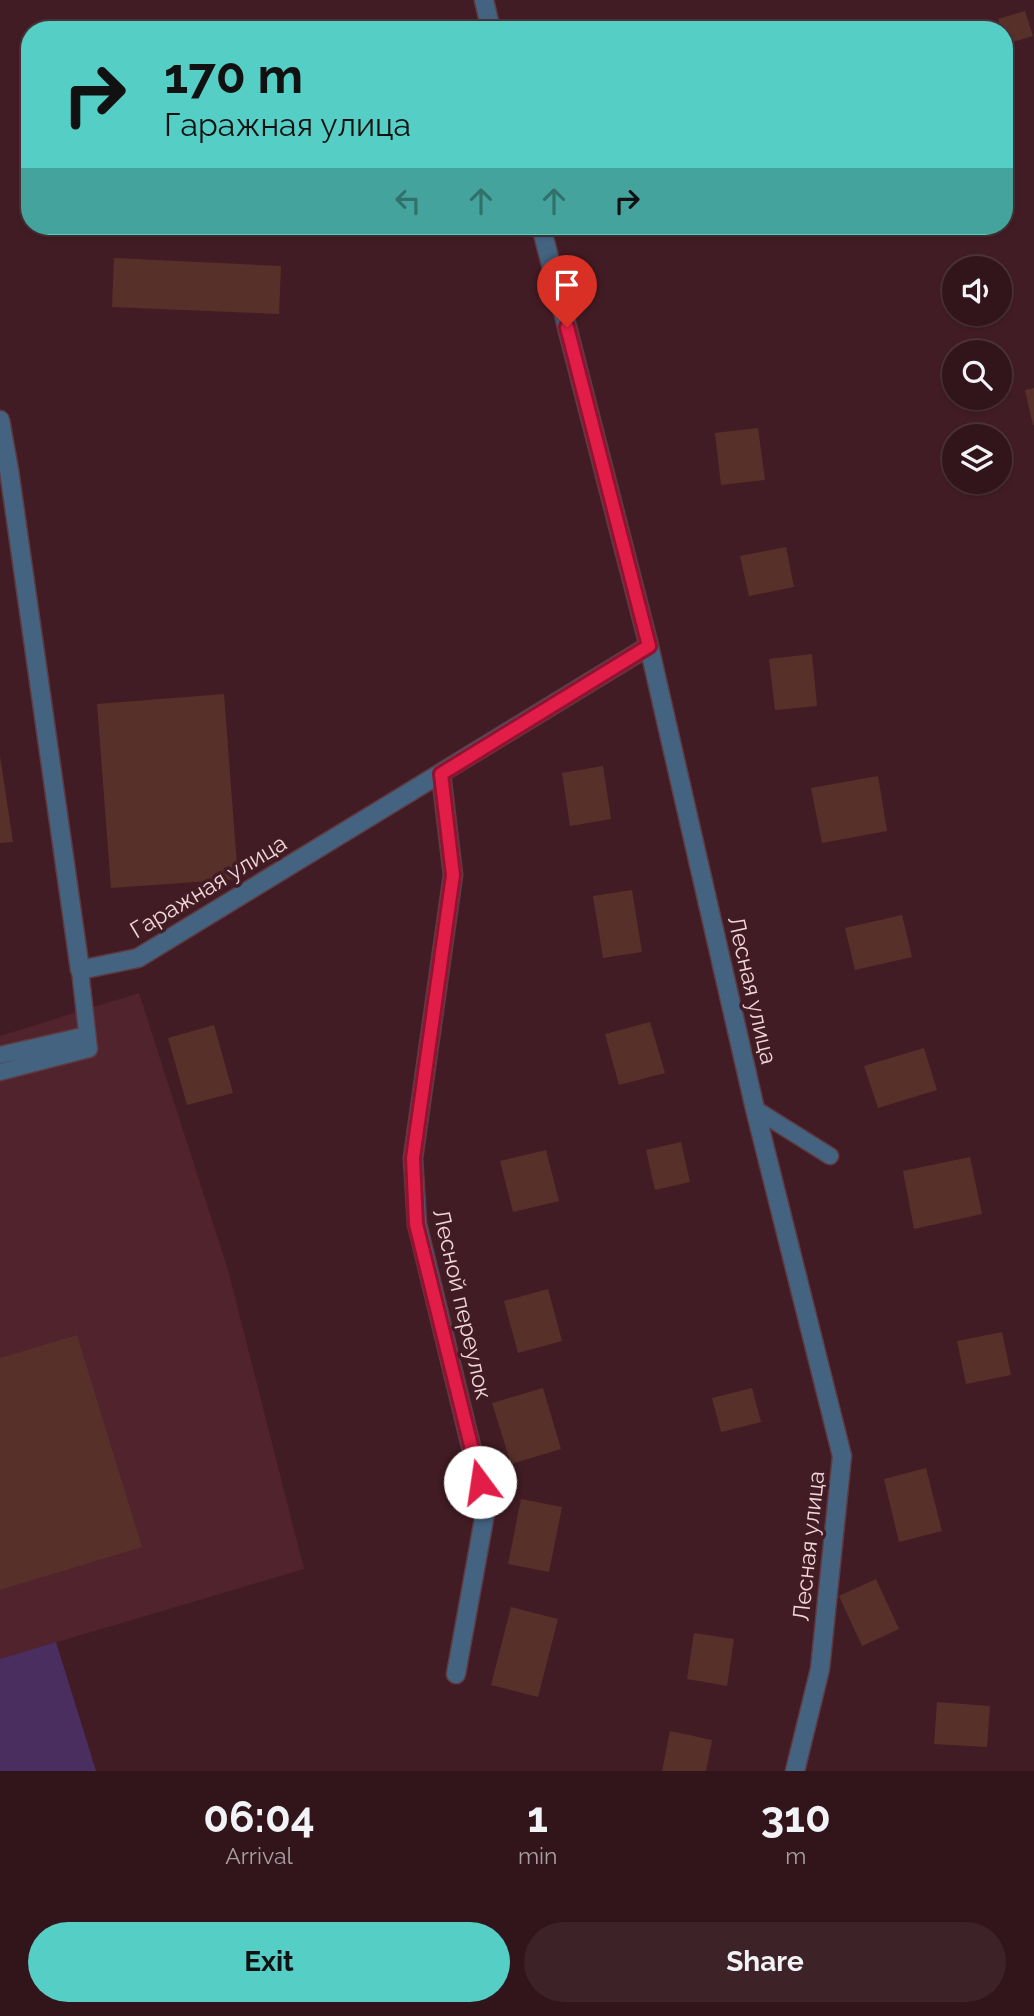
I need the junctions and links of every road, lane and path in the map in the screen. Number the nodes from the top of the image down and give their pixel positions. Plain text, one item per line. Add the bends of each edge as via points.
1 (484, 0) edge
2 (489, 21) edge
3 (543, 235) edge
4 (0, 420) edge
5 (649, 646) junction
6 (441, 774) junction
7 (80, 970) junction
8 (87, 1035) junction
9 (0, 1055) edge
10 (0, 1072) edge
11 (755, 1109) junction
12 (830, 1156) dead end
13 (456, 1674) dead end
14 (795, 1771) edge

1 - 2 street
3 - 5 street, Лесная улица
4 - 7 street
5 - 6 street, Гаражная улица
5 - 11 street, Лесная улица
6 - 7 street, Гаражная улица via 138,958
6 - 13 street, Лесной переулок via 453,875 413,1158 416,1224 486,1508
7 - 8 lane
8 - 9 lane
8 - 10 lane via 89,1049
11 - 12 lane
11 - 14 street, Лесная улица via 842,1456 820,1668

